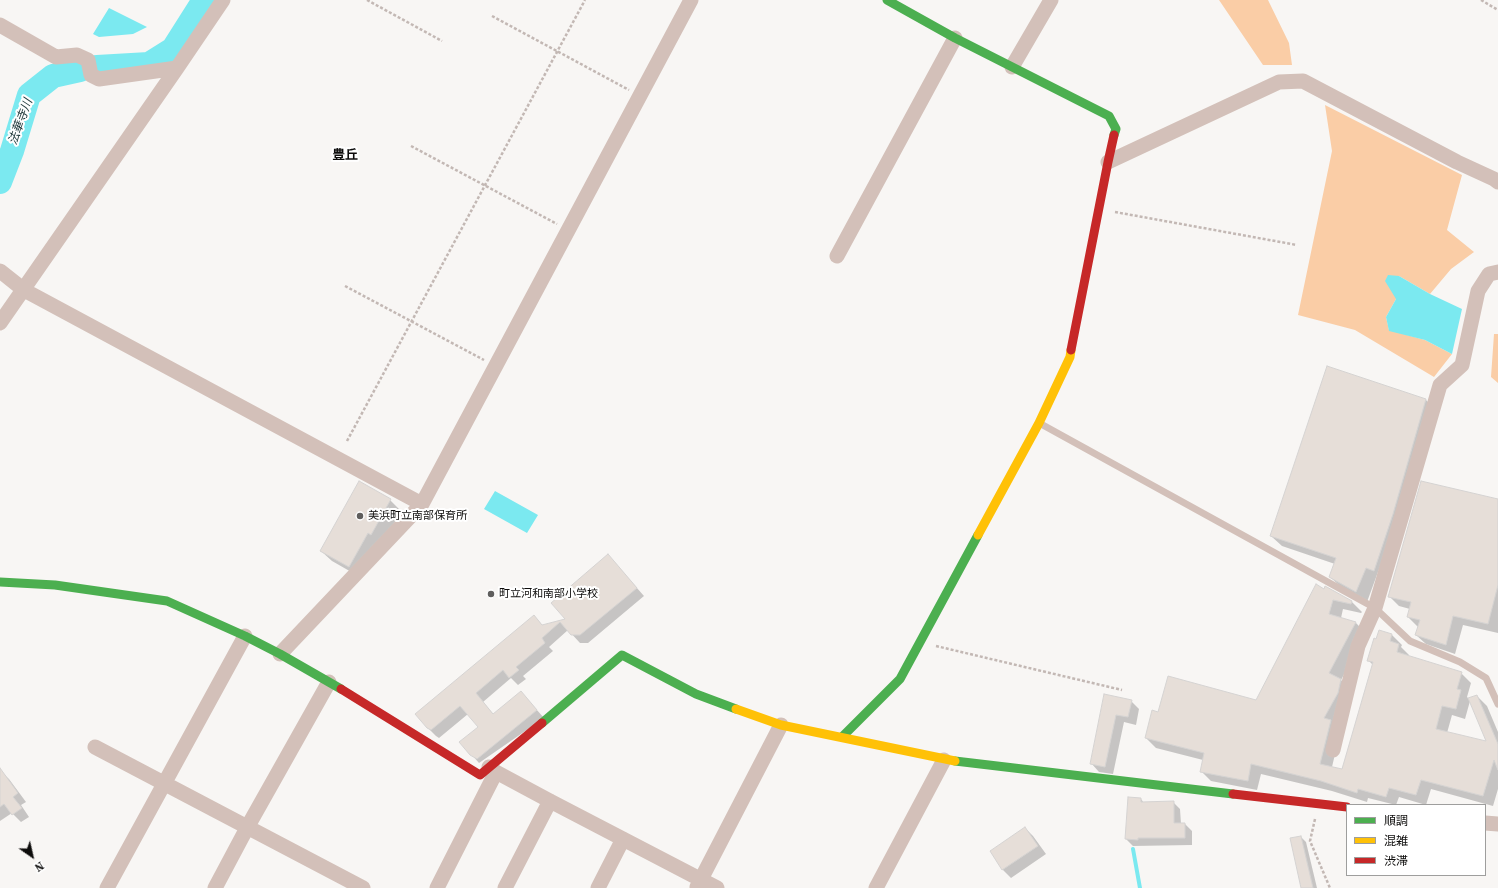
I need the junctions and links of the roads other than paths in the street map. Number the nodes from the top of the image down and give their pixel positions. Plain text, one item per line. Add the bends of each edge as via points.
1 (222, 0) edge
2 (691, 0) edge
3 (887, 0) edge
4 (1051, 0) edge
5 (0, 25) edge
6 (955, 38) junction
7 (1012, 67) junction
8 (177, 68) junction
9 (1108, 162) junction
10 (1498, 182) edge
11 (837, 256) dead end
12 (0, 271) edge
13 (1498, 272) edge
14 (24, 290) junction
15 (0, 323) edge
16 (1039, 423) junction
17 (422, 504) junction
18 (0, 582) edge
19 (1374, 608) junction
20 (244, 636) junction
21 (280, 654) junction
22 (329, 682) junction
23 (1498, 704) edge
24 (781, 725) junction
25 (842, 737) junction
26 (95, 747) dead end
27 (1333, 750) dead end
28 (944, 760) junction
29 (493, 769) junction
30 (165, 783) junction
31 (550, 801) junction
32 (1346, 807) edge
33 (1486, 823) edge
34 (1498, 824) edge
35 (248, 826) junction
36 (622, 839) junction
37 (698, 884) edge
38 (107, 888) edge
39 (215, 888) edge
40 (363, 888) edge
41 (437, 888) edge
42 (505, 888) edge
43 (598, 888) edge
44 (717, 888) edge
45 (876, 888) edge

1 - 8 street
2 - 17 street
3 - 6 street
4 - 7 street
5 - 8 street via 56,57 77,54 88,60 91,75 99,79
6 - 7 street
6 - 11 street
7 - 9 street via 1108,116 1116,129
8 - 14 street
9 - 10 street via 1279,82 1303,81
9 - 16 street via 1070,357
12 - 14 street
13 - 19 street via 1489,274 1478,290 1462,365 1440,385
14 - 15 street
14 - 17 street
16 - 19 lane
16 - 25 street via 900,679
17 - 21 street
18 - 20 street via 55,585 167,600
19 - 23 lane via 1410,641 1460,662 1486,678
19 - 27 street via 1358,646
20 - 21 street
20 - 30 street
21 - 22 street
22 - 29 street via 480,775
22 - 35 street
24 - 25 street
24 - 29 street via 696,694 622,655
24 - 37 street
25 - 28 street
26 - 30 street
28 - 32 street
28 - 45 street
29 - 31 street
29 - 41 street
30 - 35 street
30 - 38 street
31 - 36 street
31 - 42 street
33 - 34 street
35 - 39 street
35 - 40 street
36 - 37 street
36 - 43 street
37 - 44 street

